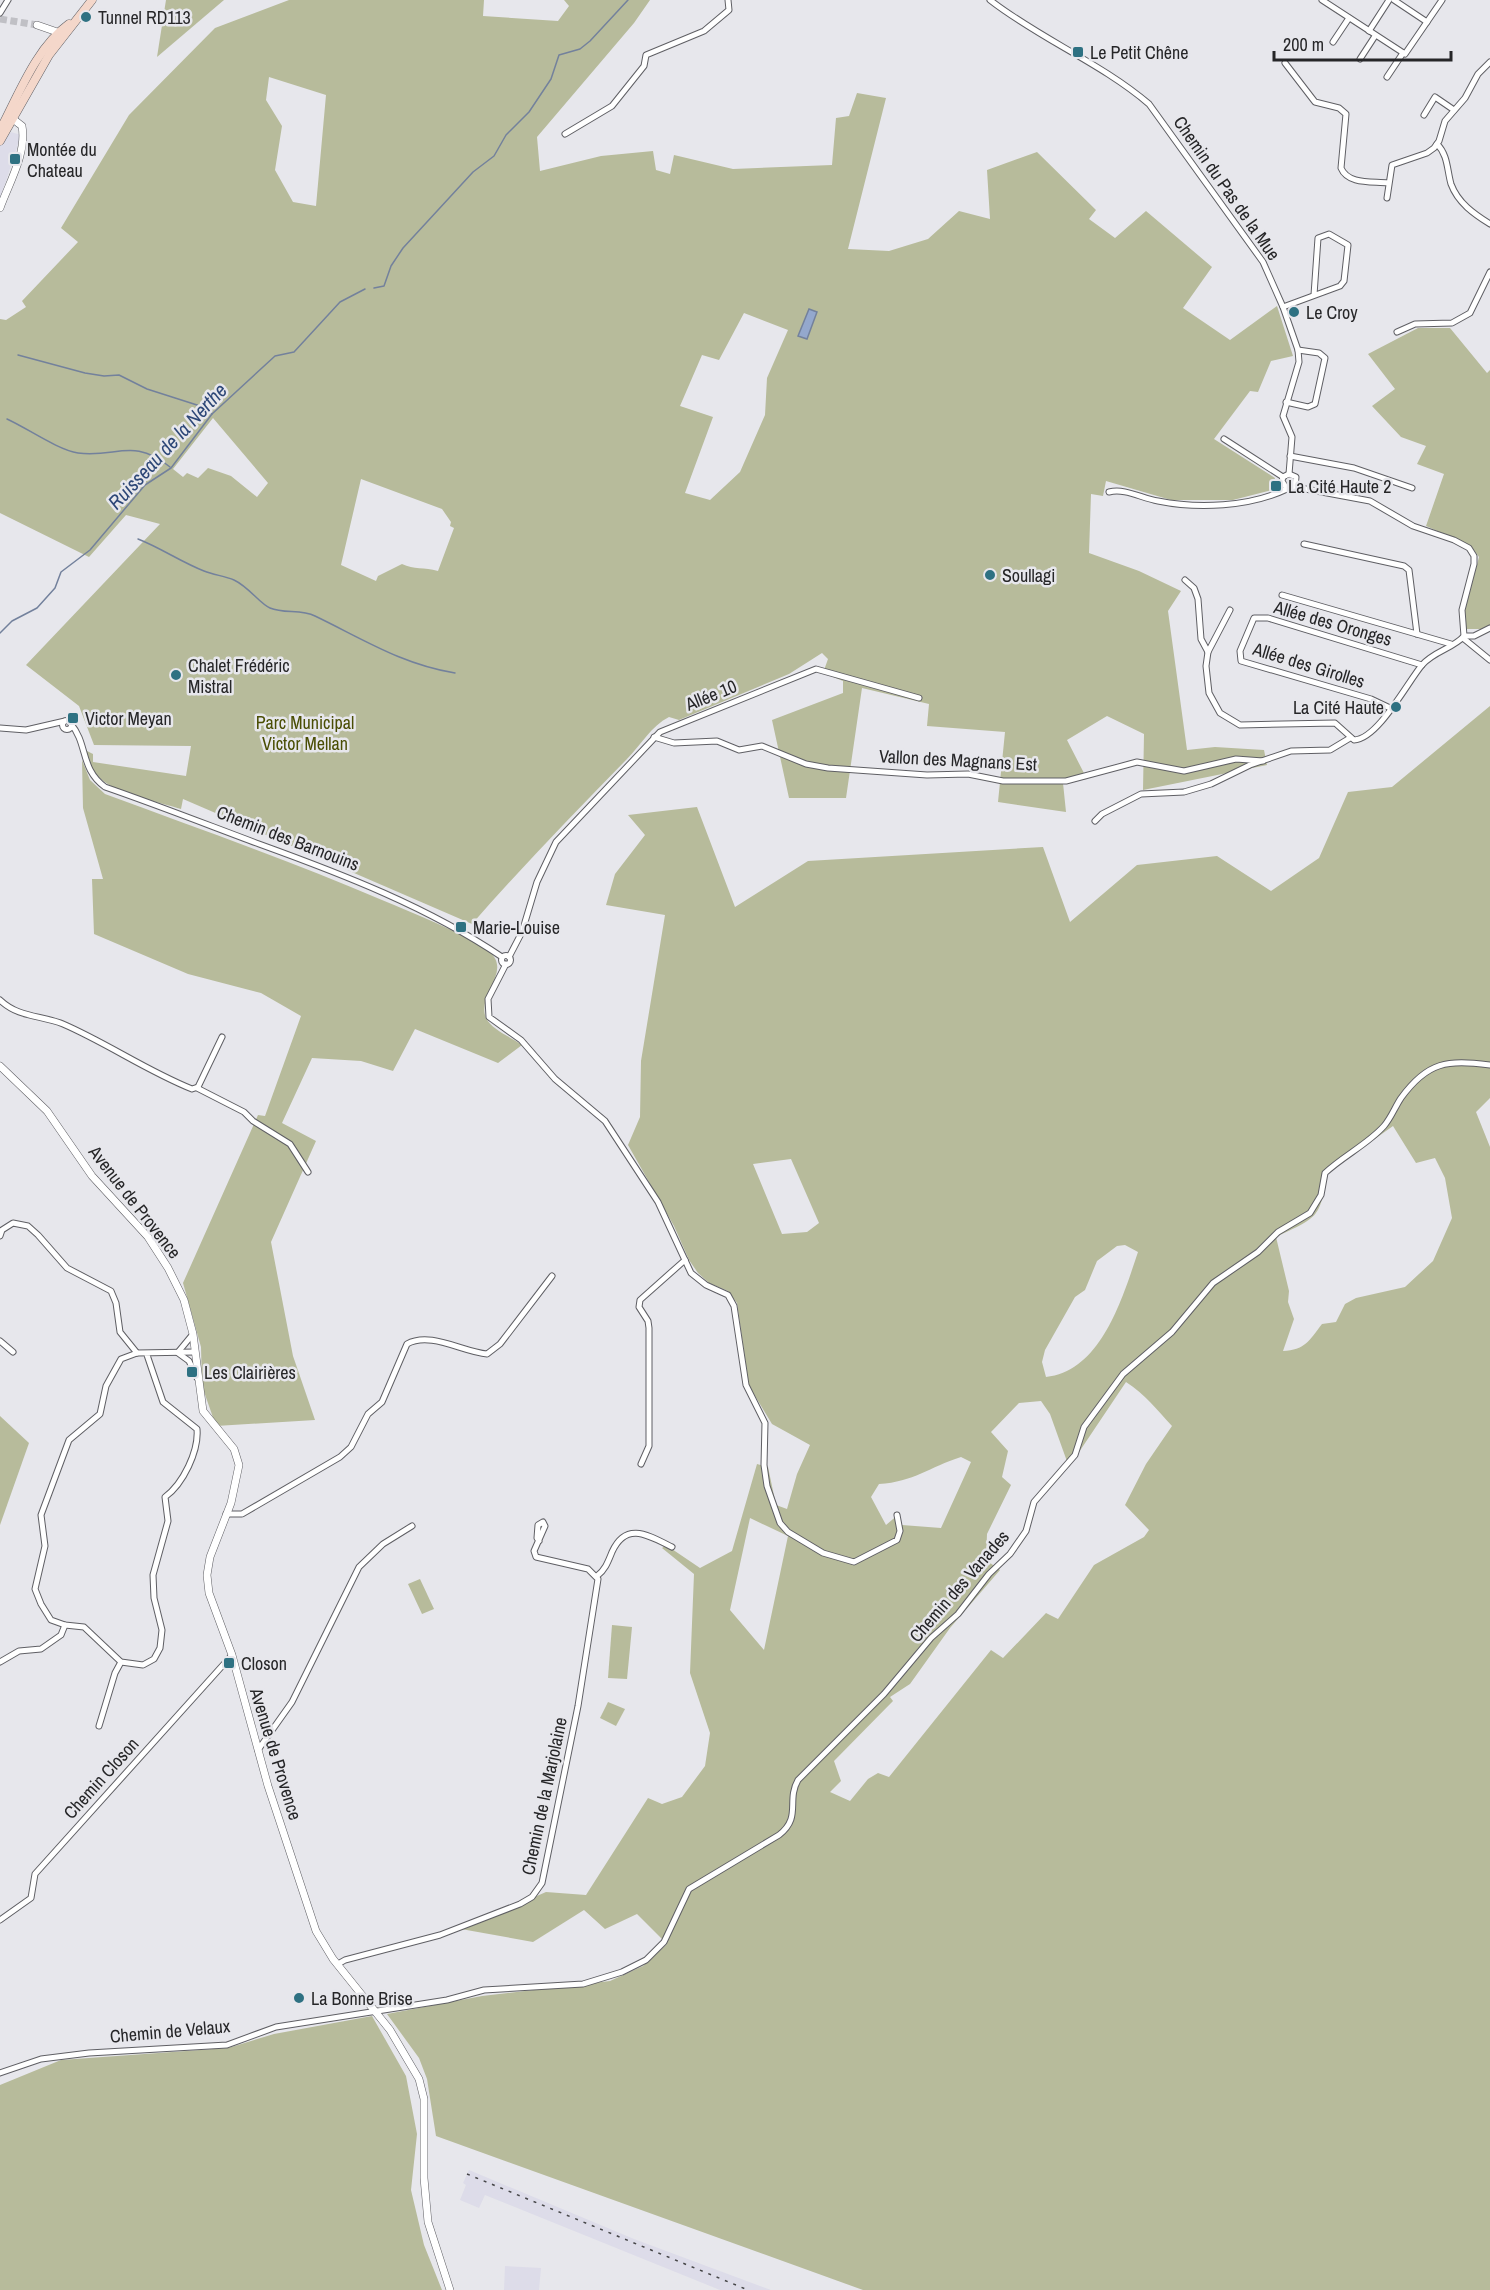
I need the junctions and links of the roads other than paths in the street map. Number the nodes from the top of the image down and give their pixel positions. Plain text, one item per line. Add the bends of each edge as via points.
1 (8, 0) edge
2 (90, 0) edge
3 (728, 0) edge
4 (990, 0) edge
5 (1322, 0) edge
6 (1389, 0) edge
7 (1394, 0) edge
8 (1442, 0) edge
9 (0, 13) edge
10 (1349, 18) junction
11 (1427, 22) junction
12 (37, 25) tunnel mouth
13 (1369, 31) junction
14 (61, 34) junction
15 (1375, 36) junction
16 (1334, 42) dead end
17 (1403, 53) junction
18 (1360, 59) dead end
19 (1490, 62) edge
20 (1285, 63) dead end
21 (1387, 77) dead end
22 (1454, 110) junction
23 (1424, 115) dead end
24 (7, 123) edge
25 (565, 134) dead end
26 (0, 141) edge
27 (1437, 144) junction
28 (1388, 183) junction
29 (1387, 198) dead end
30 (0, 208) edge
31 (1490, 224) edge
32 (1490, 273) edge
33 (1314, 295) junction
34 (1283, 307) junction
35 (1397, 332) dead end
36 (1298, 350) junction
37 (1286, 402) junction
38 (1224, 439) dead end
39 (1290, 456) junction
40 (1286, 476) junction
41 (1295, 487) junction
42 (1412, 488) dead end
43 (1287, 489) junction
44 (1109, 492) dead end
45 (1304, 544) dead end
46 (1185, 580) dead end
47 (1282, 595) dead end
48 (1230, 610) dead end
49 (1490, 628) edge
50 (1417, 634) junction
51 (1246, 637) joint
52 (1464, 637) junction
53 (1451, 644) junction
54 (1208, 652) junction
55 (1490, 660) edge
56 (1422, 665) junction
57 (919, 698) dead end
58 (1390, 708) junction
59 (0, 728) edge
60 (654, 737) junction
61 (1350, 738) junction
62 (1263, 761) junction
63 (1095, 821) dead end
64 (502, 957) junction
65 (509, 957) junction
66 (506, 964) junction
67 (0, 1000) edge
68 (222, 1037) dead end
69 (1490, 1065) edge
70 (0, 1066) edge
71 (197, 1088) junction
72 (308, 1172) dead end
73 (0, 1236) edge
74 (685, 1260) junction
75 (552, 1276) dead end
76 (193, 1334) junction
77 (0, 1341) edge
78 (13, 1352) dead end
79 (176, 1352) junction
80 (195, 1352) junction
81 (137, 1353) junction
82 (147, 1355) junction
83 (197, 1378) junction
84 (641, 1464) dead end
85 (226, 1514) junction
86 (897, 1515) dead end
87 (412, 1526) dead end
88 (539, 1541) dead end
89 (672, 1546) dead end
90 (597, 1576) junction
91 (65, 1625) junction
92 (232, 1655) junction
93 (0, 1662) edge
94 (122, 1662) junction
95 (99, 1726) dead end
96 (258, 1750) junction
97 (0, 1920) edge
98 (338, 1964) junction
99 (377, 2011) junction
100 (0, 2073) edge
101 (450, 2290) edge

1 - 9 street
2 - 14 main road
3 - 25 street via 729,10 704,31 646,55 644,66 612,106
4 - 34 street, Chemin du Pas de la Mue via 1027,28 1128,87 1149,104 1263,262
5 - 10 street
6 - 13 street
7 - 11 street
8 - 11 street
10 - 13 street
10 - 16 street
11 - 17 street
12 - 14 street
13 - 15 street
14 - 24 main road
14 - 24 main road via 32,70
15 - 17 street
15 - 18 street
17 - 21 street
19 - 22 street
20 - 28 street via 1315,102 1339,108 1346,114 1343,174 1353,180
22 - 23 street via 1435,97
22 - 27 street via 1445,121
24 - 26 main road
24 - 30 street via 23,133 22,148
27 - 28 street via 1427,153 1392,165
27 - 31 street via 1457,195
28 - 29 street
32 - 35 street via 1470,313 1452,323 1415,324
33 - 33 street via 1344,281 1348,245 1329,234 1318,238
33 - 34 street
34 - 36 street, Chemin du Pas de la Mue
36 - 37 street, Chemin du Pas de la Mue via 1299,362
36 - 37 street via 1319,353 1325,358 1318,393 1312,407
37 - 39 street, Chemin du Pas de la Mue via 1283,416 1292,437
38 - 40 street
39 - 40 street, Chemin du Pas de la Mue
39 - 42 street via 1354,468
40 - 41 street via 1297,481
40 - 43 street via 1282,481
41 - 43 street
41 - 52 street via 1370,501 1413,526 1469,548 1474,564 1462,610
43 - 44 street via 1213,506 1157,501 1119,489
45 - 50 street via 1404,566 1409,570
46 - 54 street via 1198,599 1202,639
47 - 50 street
48 - 54 street
49 - 52 street
50 - 53 street
51 - 56 street, Allée des Oronges via 1254,618 1268,618
51 - 58 street, Allée des Girolles via 1241,660
52 - 53 street
52 - 55 street
53 - 56 street
54 - 61 street via 1209,693 1220,713 1229,720 1240,725 1332,723
56 - 58 street
57 - 60 street, Allée 10 via 816,669 666,728
58 - 61 street via 1365,737
59 - 64 street, Chemin des Barnouins via 26,730 67,725 93,779 105,787 363,884 472,936
60 - 62 street, Vallon des Magnans Est via 675,743 717,741 740,750 762,746 806,764 837,770 968,774 1003,781 1066,781 1137,762 1184,771 1236,759
60 - 65 street, Allée 10 via 556,842
61 - 62 street via 1336,748 1297,750
62 - 63 street via 1184,792 1141,794
64 - 65 street
64 - 66 street, Chemin des Barnouins
65 - 66 street
66 - 74 street via 488,999 489,1017 521,1040 555,1079 612,1129 658,1202
67 - 71 street via 12,1011 63,1024 153,1073
68 - 71 street
69 - 99 street, Chemin des Vanades via 1461,1062 1426,1070 1382,1127 1325,1173 1321,1195 1310,1213 1278,1232 1258,1252 1213,1283 1172,1332 1123,1374 1084,1427 1075,1455 1034,1502 1026,1531 1010,1554 890,1687 798,1780 792,1791 794,1814 789,1826 689,1889 664,1942 646,1960 583,1984 484,1990
70 - 76 street, Avenue de Provence via 47,1111 92,1176 148,1237 184,1300
71 - 72 street via 244,1112 290,1144
73 - 81 street via 13,1223 28,1226 67,1268 111,1291 120,1332
74 - 84 street via 640,1300 639,1307 648,1321 650,1355 649,1446
74 - 86 street via 692,1273 728,1295 734,1306 746,1385 765,1423 767,1486 782,1526 823,1553 854,1562 897,1540
75 - 85 street via 500,1344 487,1354 445,1342 417,1340 407,1344 382,1402 368,1414 351,1446 340,1457 242,1514
76 - 79 street via 183,1349
76 - 80 street, Avenue de Provence
77 - 78 street
79 - 80 street
79 - 82 street
79 - 83 street via 189,1361
80 - 83 street, Avenue de Provence
81 - 82 street
81 - 91 street via 121,1359 106,1386 100,1414 69,1440 41,1515 45,1546 35,1589 48,1616
82 - 94 street via 163,1402 197,1429 198,1442 177,1489 165,1497 168,1521 153,1575 162,1630 160,1648 154,1659 143,1665
83 - 85 street, Avenue de Provence via 203,1411 234,1449 239,1465
85 - 92 street, Avenue de Provence via 207,1575 209,1593
87 - 96 street via 359,1567 292,1702
88 - 90 street via 534,1551 536,1557 588,1569
89 - 90 street via 638,1533 628,1534 619,1539
90 - 98 street, Chemin de la Marjolaine via 578,1706 538,1890 520,1904 440,1935
91 - 93 street via 61,1635 41,1649 18,1651
91 - 94 street via 84,1627
92 - 96 street, Avenue de Provence
92 - 97 street, Chemin Closon via 35,1874 33,1894 28,1901
94 - 95 street
96 - 98 street, Avenue de Provence via 316,1931
98 - 99 street, Avenue de Provence
99 - 100 street, Chemin de Velaux via 276,2027 227,2044 80,2054 41,2059
99 - 101 street, Avenue de Provence via 413,2066 421,2088 425,2202

